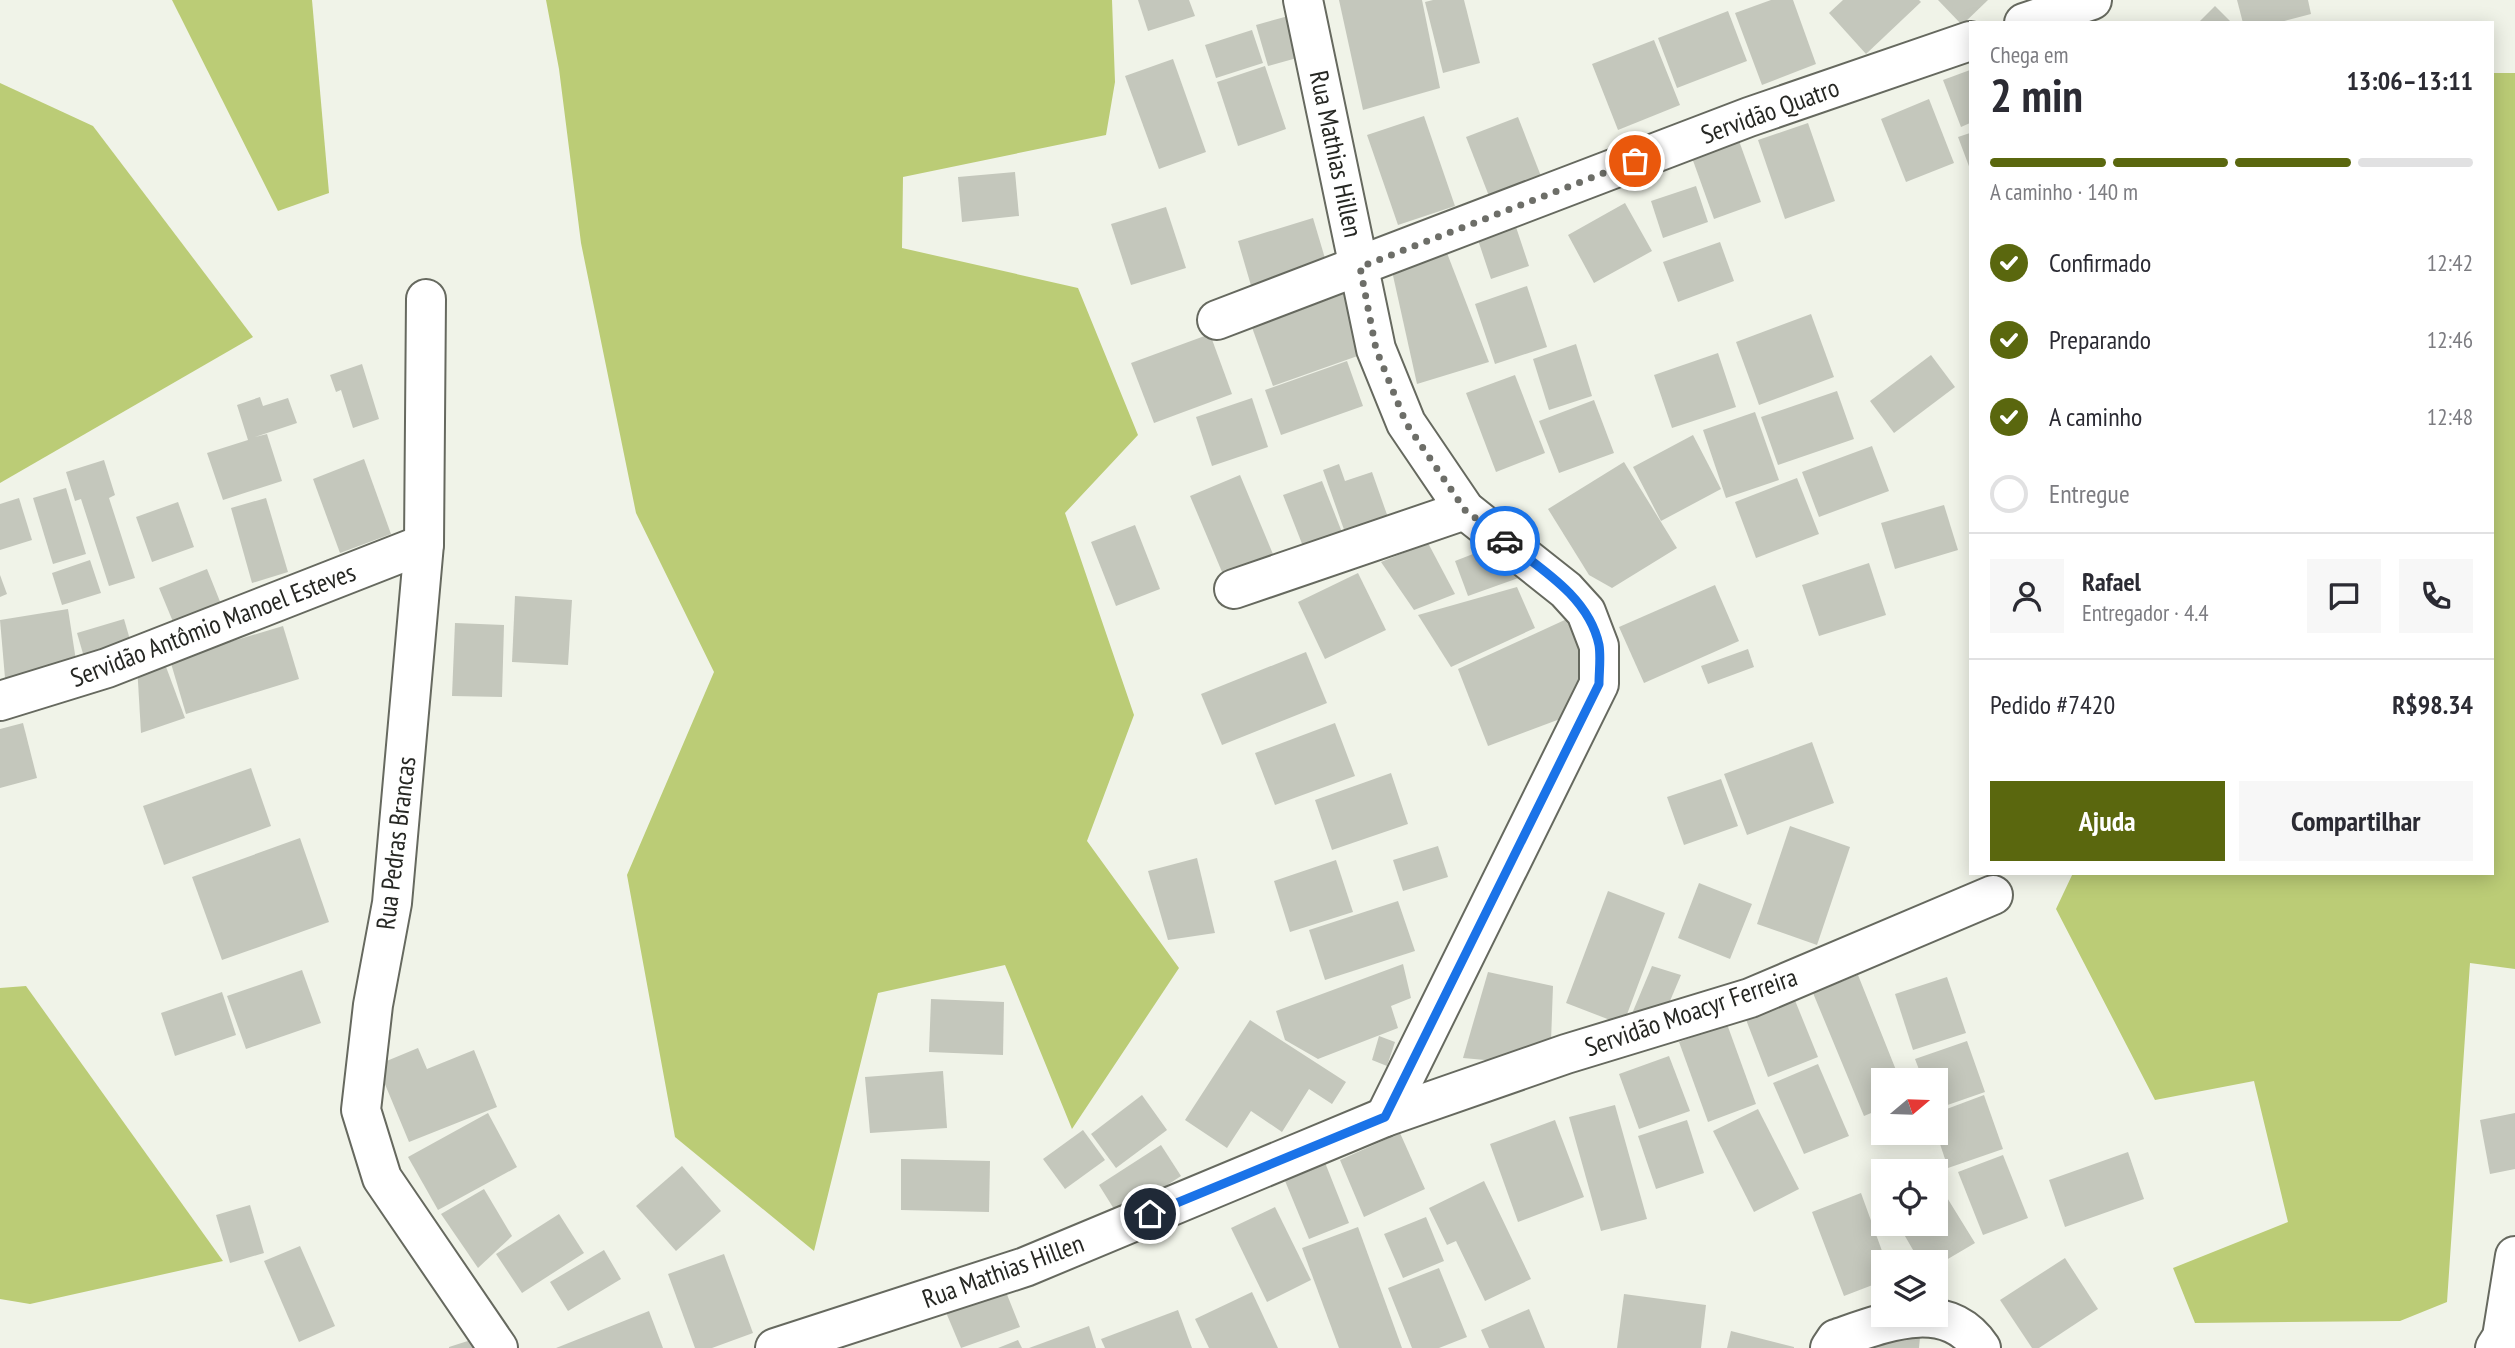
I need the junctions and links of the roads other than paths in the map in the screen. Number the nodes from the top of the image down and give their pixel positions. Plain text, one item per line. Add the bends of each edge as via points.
1 (1303, 0) edge
2 (2092, 0) edge
3 (2030, 21) edge
4 (1969, 41) edge
5 (1360, 267) junction
6 (426, 299) dead end
7 (1217, 320) dead end
8 (1465, 510) junction
9 (424, 544) junction
10 (1234, 589) dead end
11 (0, 701) edge
12 (1993, 895) dead end
13 (1385, 1117) junction
14 (2515, 1256) edge
15 (498, 1348) edge
16 (775, 1348) edge
17 (1829, 1348) edge
18 (1981, 1348) edge
19 (2495, 1348) edge

1 - 5 street, Rua Mathias Hillen
2 - 3 street
4 - 5 street, Servidão Quatro via 1749,117
5 - 7 street, Servidão Quatro
5 - 8 street, Rua Mathias Hillen via 1376,349 1406,423
6 - 9 street, Rua Pedras Brancas
8 - 10 street
8 - 13 street, Rua Mathias Hillen via 1566,590 1586,612 1599,646 1599,684
9 - 11 street, Servidão Antômio Manoel Esteves via 107,668
9 - 15 street, Rua Pedras Brancas via 393,890 373,1004 362,1110 382,1178
12 - 13 street, Servidão Moacyr Ferreira via 1750,998 1566,1054
13 - 16 street, Rua Mathias Hillen via 1025,1267
14 - 19 street via 2502,1337
17 - 18 street via 1836,1339 1899,1318 1936,1317 1971,1333

